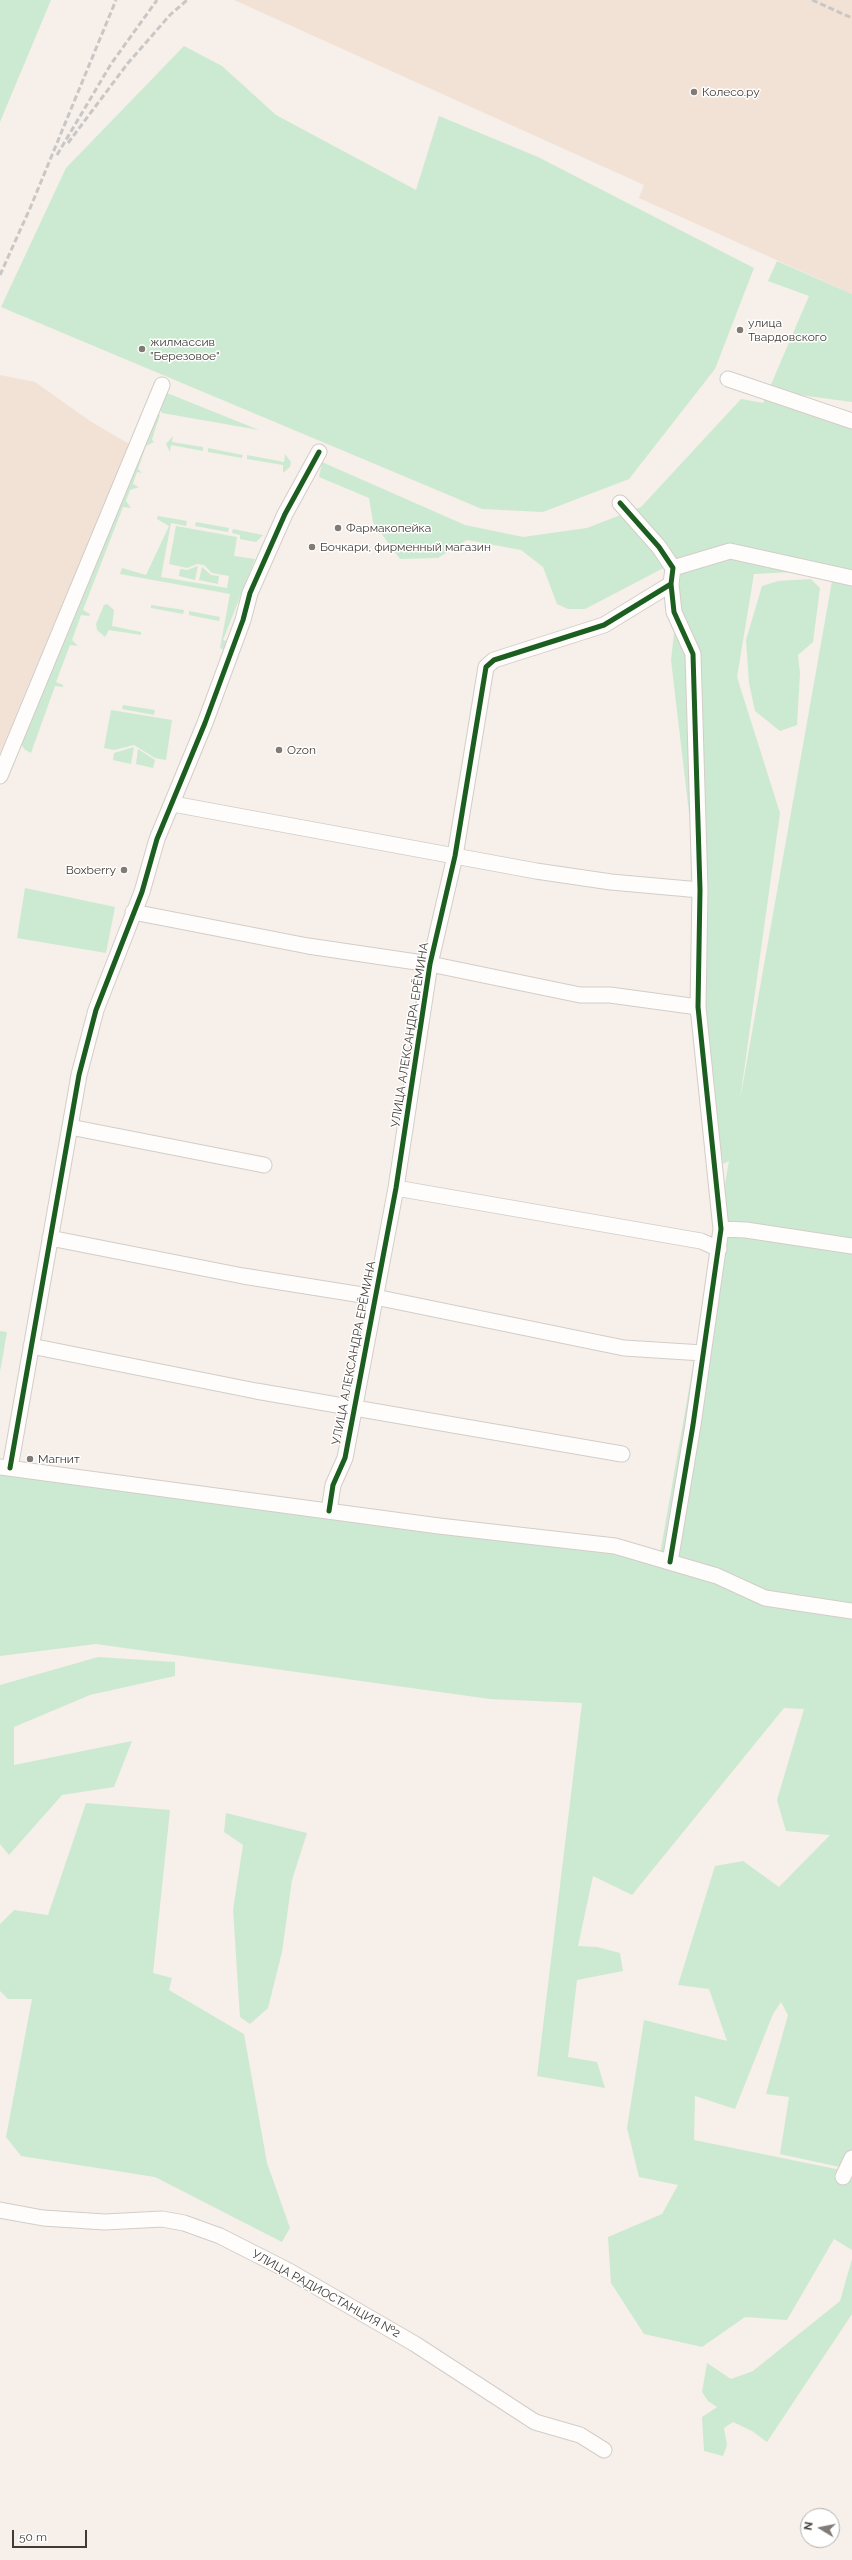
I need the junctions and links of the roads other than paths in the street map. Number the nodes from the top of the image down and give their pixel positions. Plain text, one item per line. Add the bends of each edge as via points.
1 (728, 379) dead end
2 (162, 385) dead end
3 (852, 421) edge
4 (318, 452) dead end
5 (620, 503) dead end
6 (673, 568) junction
7 (852, 578) edge
8 (671, 584) junction
9 (0, 776) edge
10 (173, 804) junction
11 (455, 856) junction
12 (700, 890) junction
13 (133, 912) junction
14 (430, 964) junction
15 (698, 1007) junction
16 (70, 1127) junction
17 (264, 1165) dead end
18 (396, 1188) junction
19 (722, 1229) junction
20 (50, 1238) junction
21 (852, 1246) edge
22 (719, 1249) junction
23 (375, 1297) junction
24 (31, 1346) junction
25 (703, 1353) junction
26 (354, 1406) junction
27 (622, 1454) dead end
28 (5, 1467) edge
29 (329, 1511) junction
30 (670, 1562) junction
31 (852, 1611) edge
32 (852, 2158) edge
33 (843, 2177) dead end
34 (0, 2210) edge
35 (604, 2450) dead end

1 - 3 street
2 - 9 street
4 - 10 street via 285,514 250,593 241,627
5 - 6 street via 659,547
6 - 7 street via 730,551
6 - 8 street
8 - 11 street, УЛИЦА АЛЕКСАНДРА ЕРЁМИНА via 604,624 494,660 486,667
8 - 12 street via 674,612 693,654
10 - 11 street
10 - 13 street via 157,839 142,892
11 - 12 street via 610,882
11 - 14 street, УЛИЦА АЛЕКСАНДРА ЕРЁМИНА
12 - 15 street
13 - 14 street via 308,946
13 - 16 street via 96,1010 79,1074
14 - 15 street via 580,995 610,995
14 - 18 street, УЛИЦА АЛЕКСАНДРА ЕРЁМИНА
15 - 19 street
16 - 17 street
16 - 20 street
18 - 22 street via 701,1241
18 - 23 street, УЛИЦА АЛЕКСАНДРА ЕРЁМИНА
19 - 21 street via 746,1230
19 - 22 street
20 - 23 street via 243,1276
20 - 24 street
22 - 25 street
23 - 25 street via 624,1348
23 - 26 street, УЛИЦА АЛЕКСАНДРА ЕРЁМИНА
24 - 26 street via 256,1391
24 - 28 street
25 - 30 street
26 - 27 street
26 - 29 street, УЛИЦА АЛЕКСАНДРА ЕРЁМИНА via 345,1458 333,1485
28 - 29 street
29 - 30 street via 615,1546
30 - 31 street via 717,1576 766,1598
32 - 33 street
34 - 35 street, УЛИЦА РАДИОСТАНЦИЯ №2 via 43,2218 105,2222 162,2219 184,2223 220,2236 289,2271 415,2344 535,2422 580,2436

